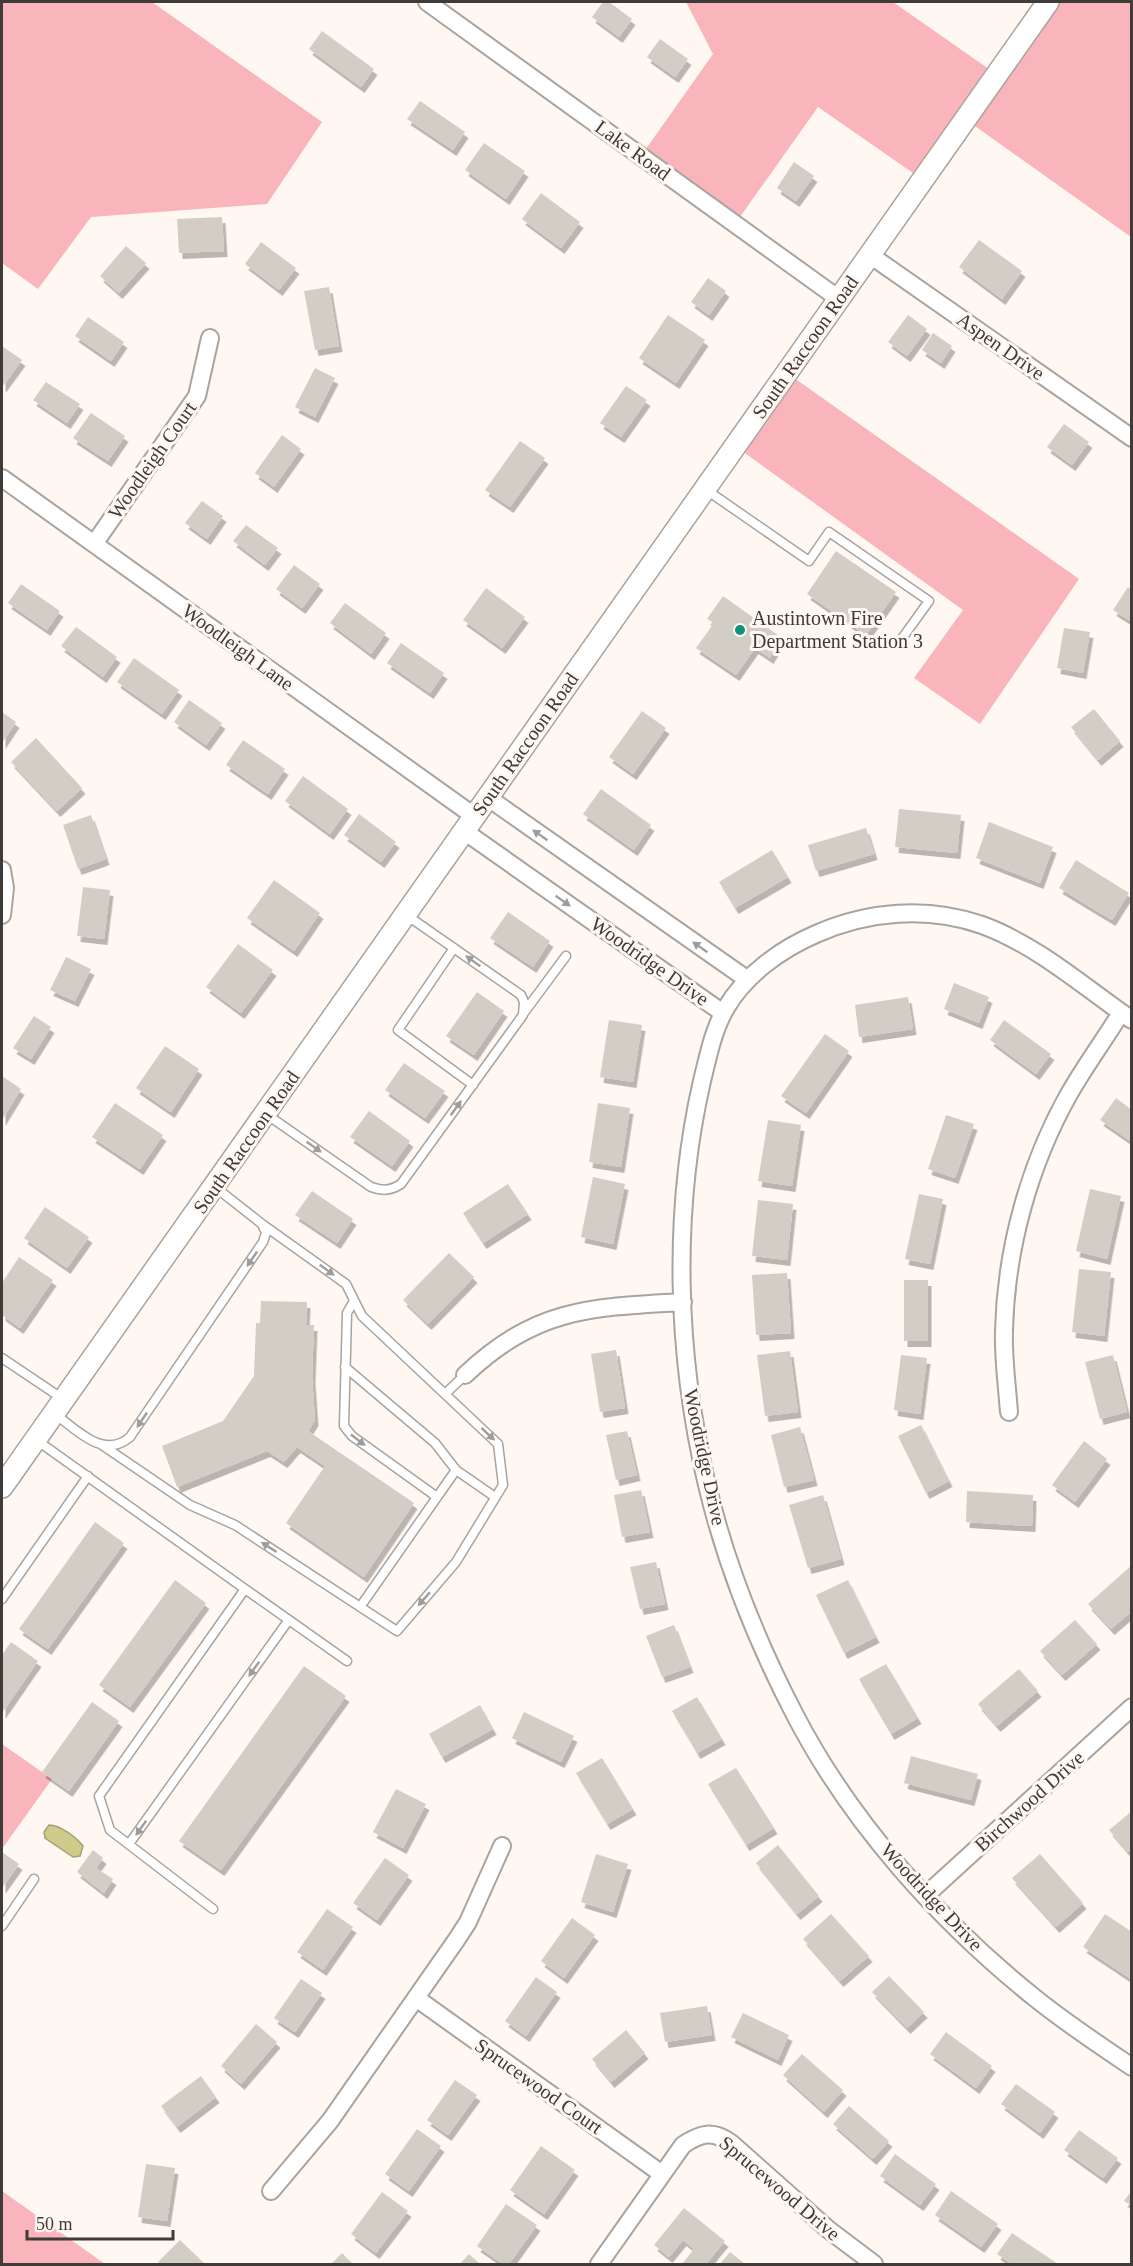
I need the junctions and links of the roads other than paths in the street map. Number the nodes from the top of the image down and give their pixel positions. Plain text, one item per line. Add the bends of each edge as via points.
1 (427, 2) edge
2 (1048, 2) edge
3 (870, 255) junction
4 (839, 299) junction
5 (210, 338) dead end
6 (1131, 438) edge
7 (2, 478) edge
8 (705, 489) junction
9 (94, 544) junction
10 (898, 644) dead end
11 (487, 797) junction
12 (469, 823) junction
13 (2, 873) edge
14 (405, 914) junction
15 (2, 915) edge
16 (454, 948) junction
17 (566, 956) dead end
18 (748, 980) junction
19 (723, 1013) junction
20 (523, 1015) junction
21 (1126, 1017) edge
22 (472, 1085) junction
23 (266, 1114) junction
24 (215, 1186) junction
25 (262, 1224) junction
26 (354, 1301) junction
27 (683, 1302) junction
28 (2, 1358) edge
29 (345, 1367) junction
30 (465, 1375) joint
31 (445, 1394) junction
32 (58, 1406) junction
33 (1009, 1412) dead end
34 (35, 1439) junction
35 (102, 1445) junction
36 (456, 1470) junction
37 (88, 1476) junction
38 (2, 1487) edge
39 (437, 1497) junction
40 (495, 1497) junction
41 (245, 1589) junction
42 (2, 1599) edge
43 (360, 1607) junction
44 (288, 1622) junction
45 (348, 1661) dead end
46 (1131, 1707) edge
47 (129, 1844) junction
48 (502, 1846) dead end
49 (34, 1879) dead end
50 (926, 1895) junction
51 (213, 1909) dead end
52 (2, 1926) edge
53 (416, 1998) junction
54 (1131, 2067) edge
55 (662, 2174) junction
56 (270, 2191) dead end
57 (599, 2265) edge
58 (874, 2265) edge

1 - 4 street, Lake Road
2 - 3 street, South Raccoon Road
3 - 4 street, South Raccoon Road
3 - 6 street, Aspen Drive
4 - 8 street, South Raccoon Road
5 - 9 street, Woodleigh Court via 197,396
7 - 9 street, Woodleigh Lane
8 - 10 lane via 809,561 829,532 929,601
8 - 11 street, South Raccoon Road
9 - 12 street, Woodleigh Lane
11 - 12 street, South Raccoon Road
18 -> 11 street, Woodridge Drive
12 - 14 street, South Raccoon Road
12 -> 19 street, Woodridge Drive
13 - 15 street
14 - 16 lane
14 - 23 street, South Raccoon Road
20 -> 16 lane via 521,996
16 - 22 lane via 398,1030
17 - 20 lane
18 - 19 street
18 - 21 street via 793,946 830,928 889,914 933,914 1004,934
19 - 27 street, Woodridge Drive via 710,1046 690,1150 684,1199
20 - 22 lane
21 - 33 street via 1070,1093 1041,1153 1024,1201 1012,1255 1004,1331
23 -> 22 lane via 372,1187 388,1190 400,1184
23 - 24 street, South Raccoon Road
24 - 25 lane
24 - 32 street, South Raccoon Road
25 -> 26 lane via 346,1284
25 -> 35 lane via 266,1233 263,1242 130,1437 121,1445
26 - 29 lane via 347,1313
26 - 31 lane via 362,1316
27 - 30 street via 601,1306 557,1316 508,1340
27 - 50 street, Woodridge Drive via 690,1396 707,1484 729,1564 764,1653 835,1782 885,1849
28 - 32 lane
29 - 36 lane via 435,1443
29 -> 39 lane via 345,1426 351,1436
30 - 31 lane
31 -> 40 lane via 498,1444 502,1485
32 - 34 street, South Raccoon Road
32 - 35 lane
34 - 37 lane
34 - 38 street, South Raccoon Road
43 -> 35 lane via 235,1525 190,1505
36 - 39 lane
36 - 40 lane
37 - 41 lane
37 - 42 lane
39 - 43 lane
40 -> 43 lane via 456,1562 397,1631
41 - 44 lane
41 - 47 lane via 99,1796 110,1830
44 - 45 lane
44 -> 47 lane
46 - 50 street, Birchwood Drive
47 - 51 lane
48 - 53 street via 468,1922
49 - 52 lane
50 - 54 street, Woodridge Drive via 973,1944 1035,1998
53 - 55 street, Sprucewood Court
53 - 56 street via 330,2121
55 - 57 street, Sprucewood Drive
55 - 58 street, Sprucewood Drive via 683,2145 694,2138 721,2136

